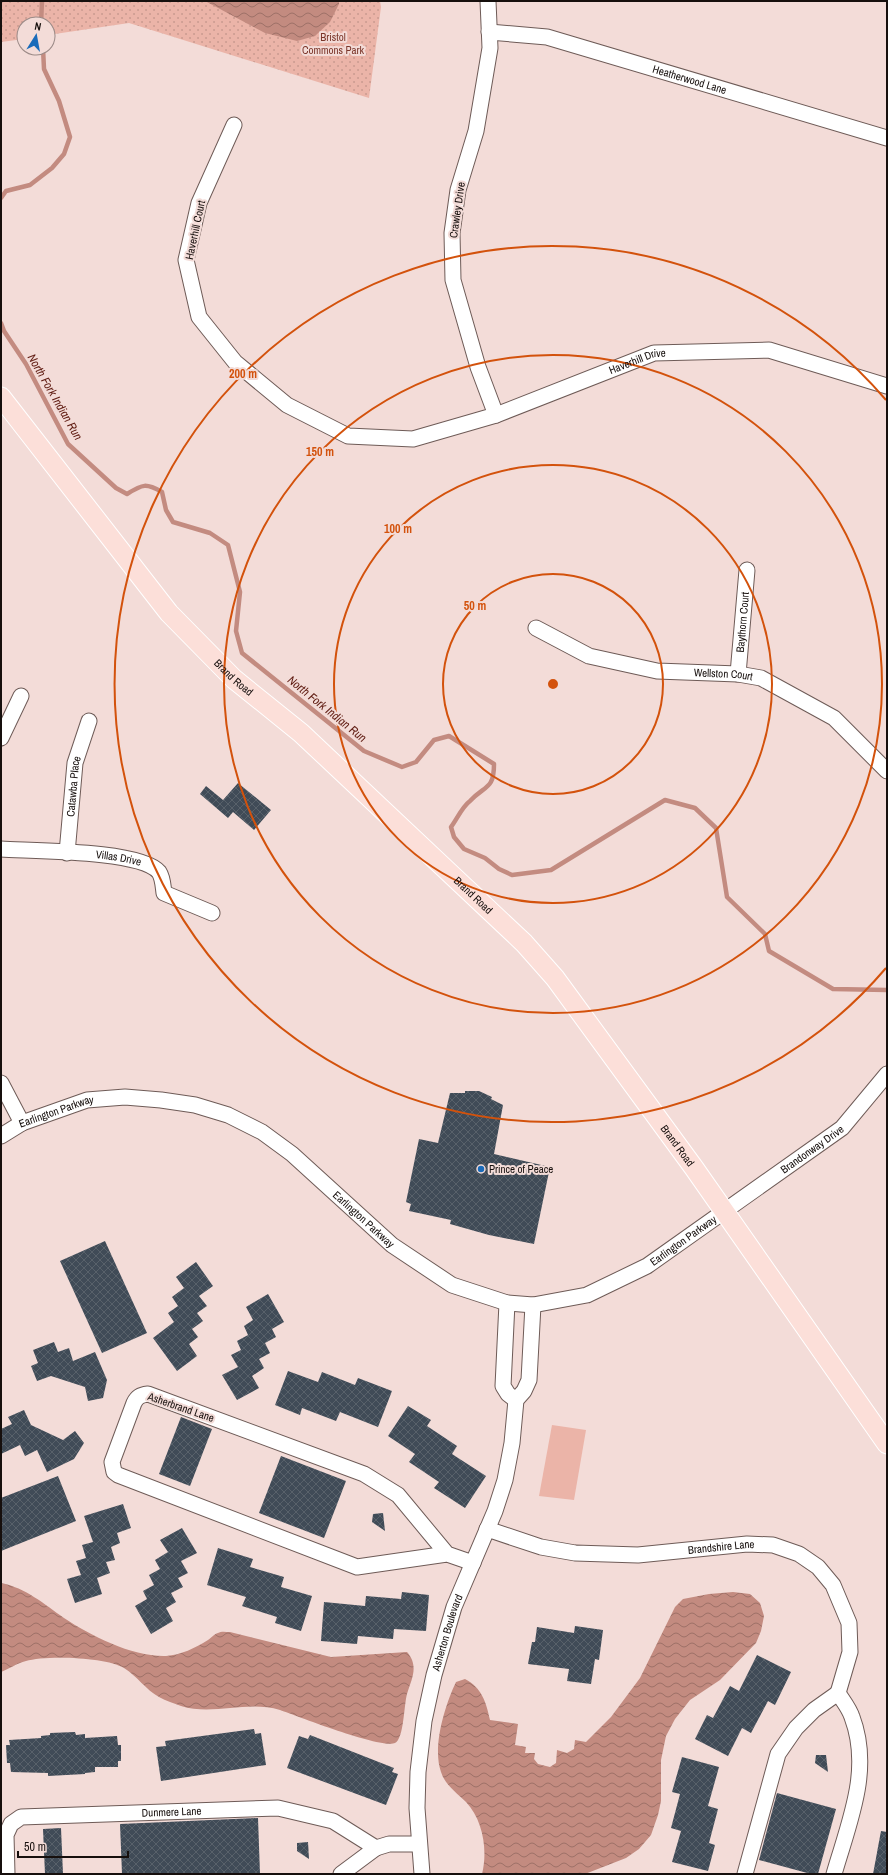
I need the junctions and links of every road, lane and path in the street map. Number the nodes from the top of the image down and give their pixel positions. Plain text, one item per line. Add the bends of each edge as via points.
1 (488, 1) edge
2 (490, 32) junction
3 (234, 125) dead end
4 (887, 138) edge
5 (887, 386) edge
6 (1, 397) edge
7 (496, 415) junction
8 (395, 438) joint
9 (747, 570) dead end
10 (536, 628) dead end
11 (738, 674) junction
12 (21, 696) dead end
13 (89, 721) dead end
14 (1, 738) edge
15 (885, 766) edge
16 (1, 850) edge
17 (67, 853) junction
18 (212, 914) dead end
19 (887, 1074) edge
20 (1, 1083) edge
21 (22, 1123) junction
22 (1, 1136) edge
23 (724, 1212) junction
24 (507, 1303) junction
25 (533, 1305) junction
26 (516, 1400) junction
27 (887, 1444) edge
28 (486, 1529) junction
29 (447, 1554) junction
30 (473, 1563) junction
31 (838, 1693) junction
32 (419, 1844) junction
33 (376, 1848) junction
34 (8, 1874) edge
35 (341, 1874) edge
36 (422, 1874) edge
37 (744, 1874) edge
38 (834, 1874) edge

1 - 2 street, Crawley Drive
2 - 4 street, Heatherwood Lane via 547,36
2 - 7 street, Crawley Drive via 490,48 476,131 458,190 452,233 453,280 478,367
3 - 8 street, Haverhill Court via 199,203 186,260 199,317 235,362 287,404 348,436
5 - 7 street, Haverhill Drive via 769,350 654,353
6 - 23 main road, Brand Road via 168,613 234,679 301,733 524,943 555,978
7 - 8 street, Haverhill Drive via 413,439
9 - 11 street, Baythorn Court
10 - 11 street, Wellston Court via 589,656 657,671
11 - 15 street, Wellston Court via 761,678 834,718
12 - 14 street
13 - 17 street, Catawba Place via 75,763
16 - 17 street, Villas Drive
17 - 18 street, Villas Drive via 120,856 146,863 158,872 164,892
19 - 23 street, Brandonway Drive via 842,1128
20 - 21 street
21 - 22 street, Earlington Parkway
21 - 24 street, Earlington Parkway via 87,1100 125,1097 195,1105 228,1115 262,1132 292,1154 392,1245 452,1285
23 - 25 street, Earlington Parkway via 647,1266 587,1295
23 - 27 main road, Brand Road
24 - 25 street, Earlington Parkway
24 - 26 street via 503,1386
25 - 26 street, Asherton Boulevard via 529,1380
26 - 28 street, Asherton Boulevard via 505,1480
28 - 30 street, Asherton Boulevard
28 - 31 street, Brandshire Lane via 540,1547 575,1553 638,1555 747,1544 773,1545 799,1554 818,1567 833,1585 849,1623 850,1652
29 - 29 street, Asherbrand Lane via 357,1567 118,1475 114,1472 112,1462 134,1403 142,1394 148,1394 364,1474 398,1495
29 - 30 street, Asherbrand Lane
30 - 32 street, Asherton Boulevard via 454,1607 439,1654 424,1720 418,1772
31 - 37 street via 814,1710 796,1728 778,1754
31 - 38 street via 851,1716 861,1758 859,1788
32 - 33 street via 389,1844
32 - 36 street, Asherton Boulevard
33 - 34 street, Dunmere Lane via 333,1821 278,1808 21,1817 11,1824 6,1835
33 - 35 street

